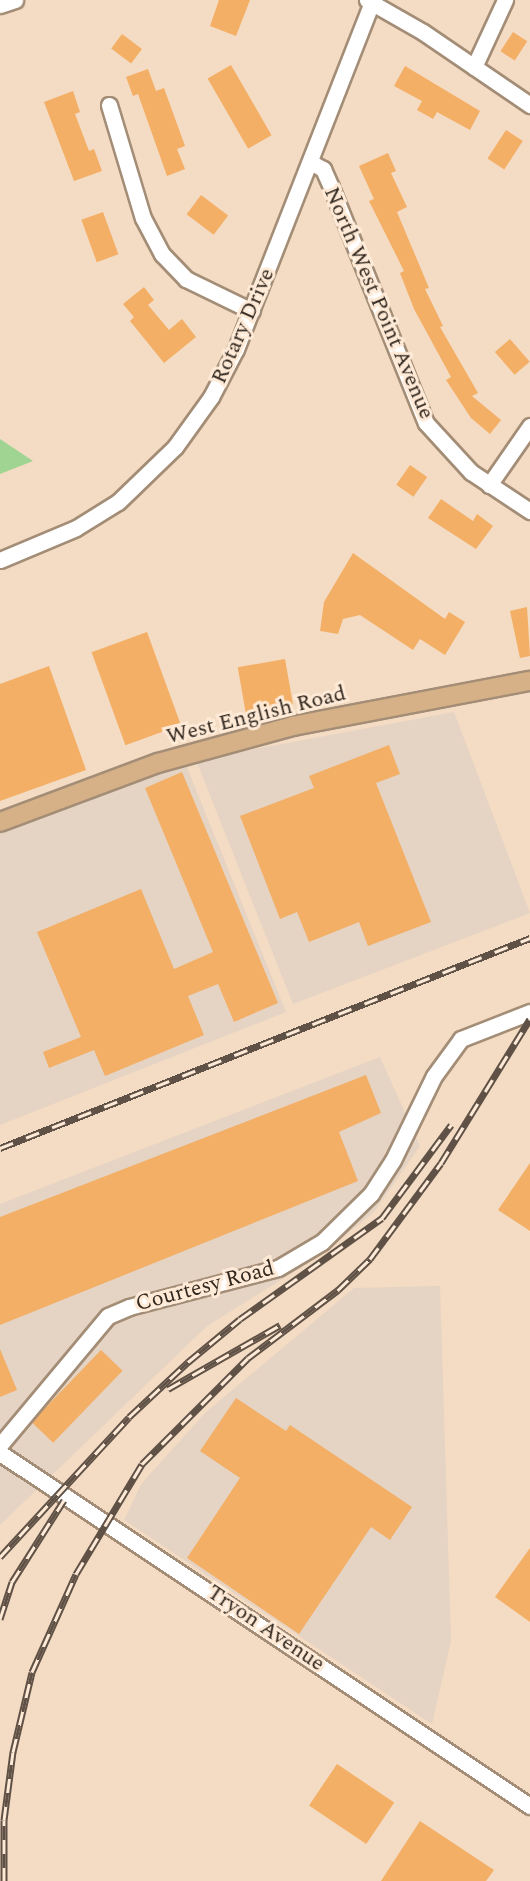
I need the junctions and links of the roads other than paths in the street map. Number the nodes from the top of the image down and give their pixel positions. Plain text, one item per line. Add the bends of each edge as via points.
1 (15, 0) edge
2 (505, 0) edge
3 (371, 1) edge
4 (0, 5) edge
5 (474, 67) junction
6 (109, 105) dead end
7 (530, 105) edge
8 (312, 163) junction
9 (252, 311) junction
10 (530, 426) edge
11 (489, 485) junction
12 (530, 511) edge
13 (0, 560) edge
14 (530, 681) edge
15 (0, 822) edge
16 (530, 1012) edge
17 (0, 1445) edge
18 (0, 1454) edge
19 (530, 1806) edge

1 - 4 street
2 - 5 street
3 - 5 street
3 - 8 street, Rotary Drive
5 - 7 street
6 - 9 street via 143,218 162,254 186,279
8 - 9 street, Rotary Drive
8 - 11 street, North West Point Avenue via 323,169 426,423
9 - 13 street, Rotary Drive via 211,397 155,470 105,512
10 - 11 street
11 - 12 street, North West Point Avenue
14 - 15 main road, West English Road via 293,726 158,763
16 - 17 street, Courtesy Road via 461,1039 434,1076 393,1160 371,1194 322,1242 278,1268 129,1306 108,1316
18 - 19 street, Tryon Avenue

